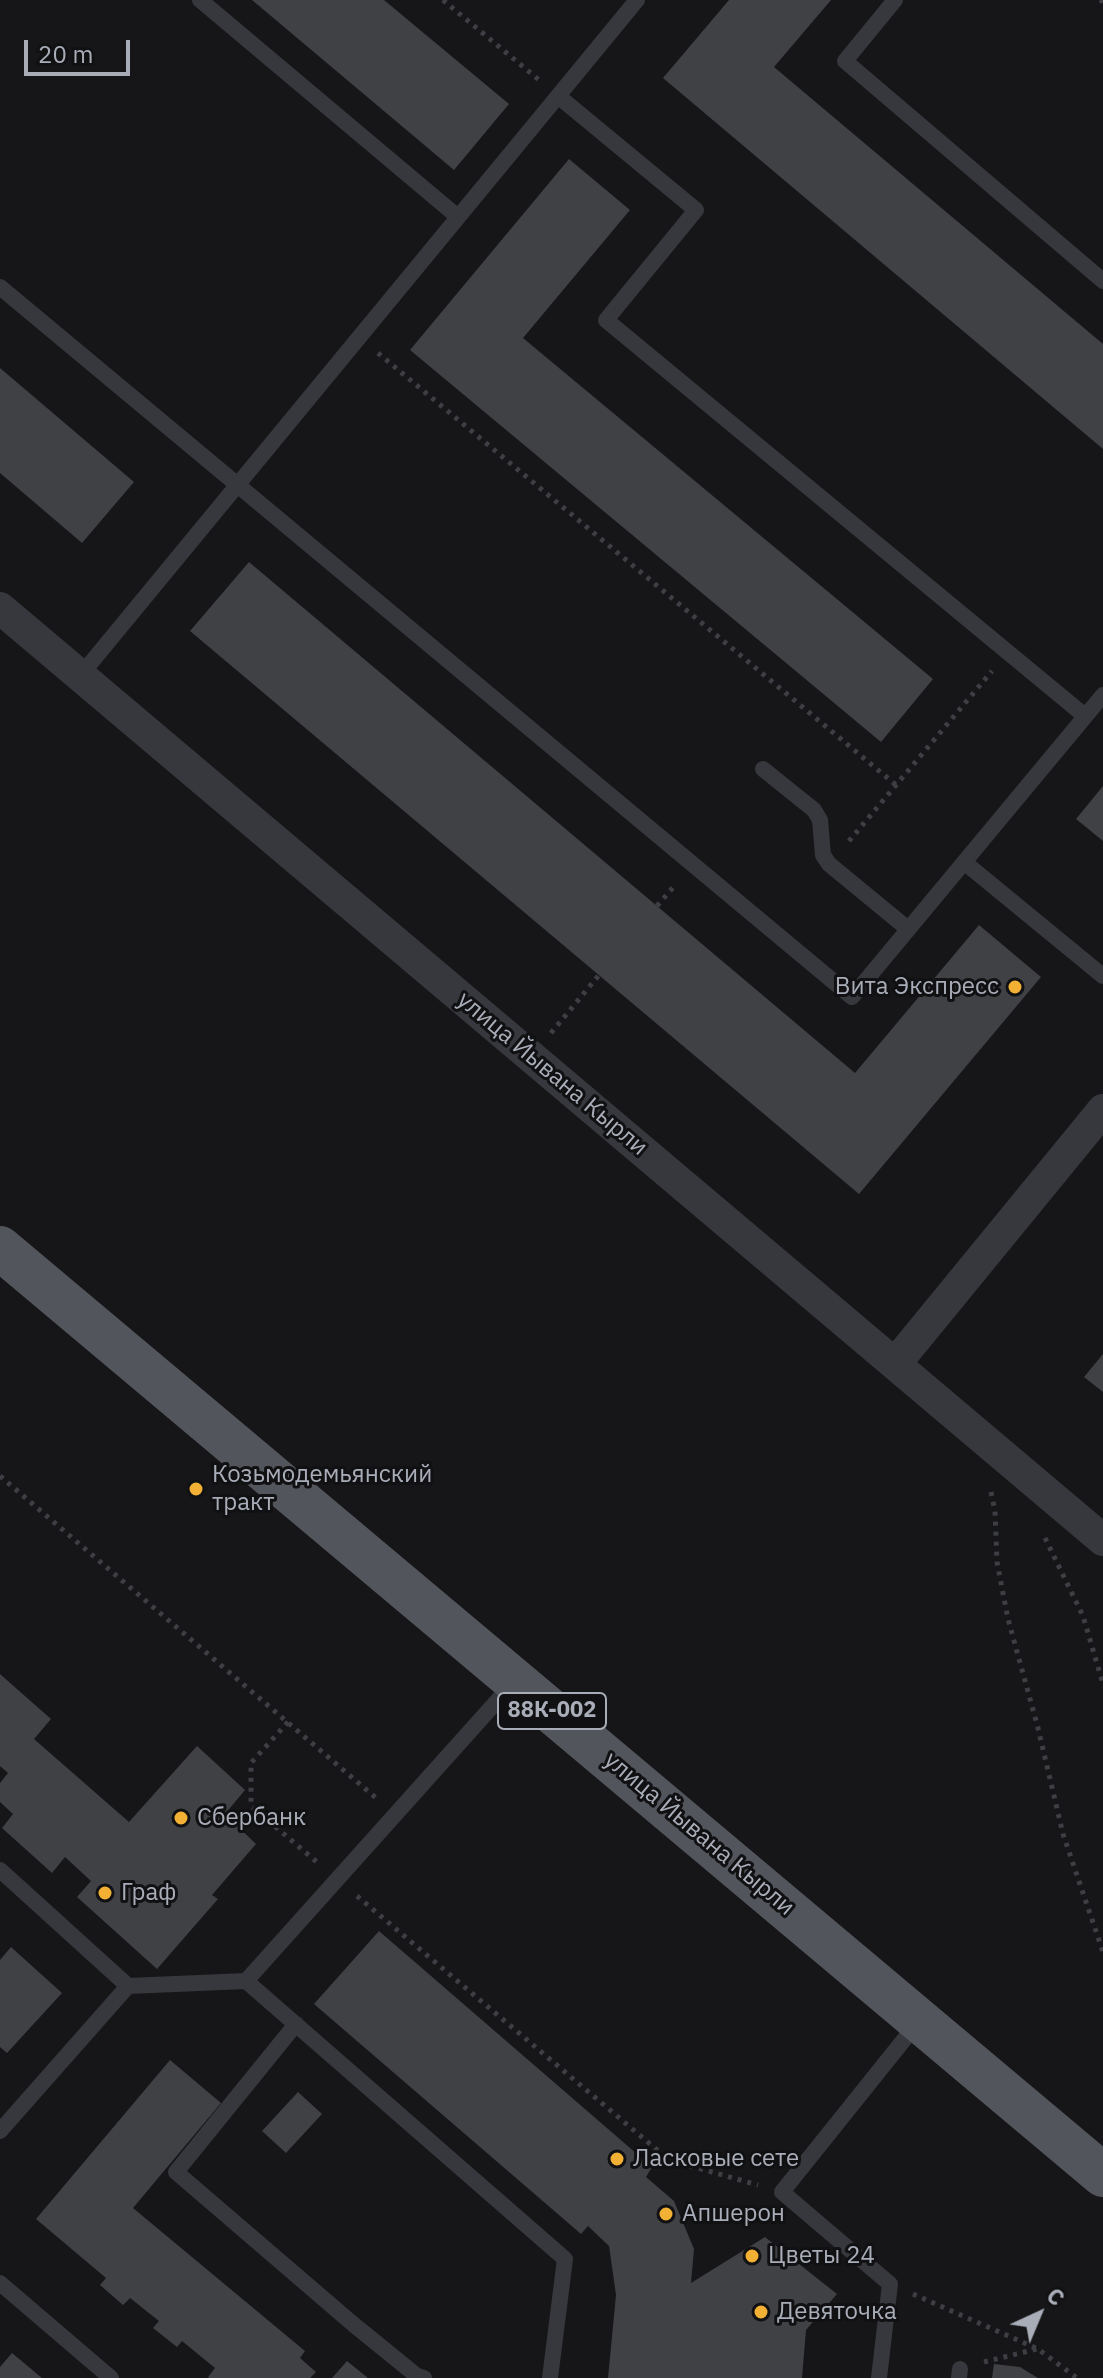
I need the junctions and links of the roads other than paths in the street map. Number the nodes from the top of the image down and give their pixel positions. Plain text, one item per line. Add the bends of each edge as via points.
1 (200, 0) edge
2 (637, 0) edge
3 (895, 0) edge
4 (558, 96) junction
5 (458, 217) junction
6 (1103, 281) edge
7 (0, 287) edge
8 (236, 486) junction
9 (0, 608) edge
10 (80, 676) junction
11 (1103, 695) edge
12 (1085, 716) junction
13 (763, 769) dead end
14 (964, 862) junction
15 (908, 929) junction
16 (1103, 976) edge
17 (1103, 1110) edge
18 (0, 1248) edge
19 (895, 1364) junction
20 (1103, 1540) edge
21 (515, 1680) junction
22 (0, 1870) edge
23 (246, 1981) junction
24 (128, 1986) junction
25 (920, 2020) junction
26 (296, 2024) junction
27 (0, 2131) edge
28 (1103, 2175) edge
29 (0, 2283) edge
30 (111, 2378) edge
31 (424, 2378) edge
32 (550, 2378) edge
33 (879, 2378) edge

1 - 5 lane
2 - 4 lane
3 - 6 lane via 845,61
4 - 5 lane
4 - 12 lane via 696,210 606,320
5 - 8 lane
7 - 8 lane
8 - 10 lane
8 - 15 lane via 852,997
9 - 10 street, улица Йывана Кырли
10 - 19 street, улица Йывана Кырли
11 - 12 lane
12 - 14 lane
13 - 15 lane via 814,810 829,864
14 - 15 lane
14 - 16 lane
17 - 19 street
18 - 21 main road, улица Йывана Кырли / 88К-002
19 - 20 street, улица Йывана Кырли
21 - 23 lane
21 - 25 main road, улица Йывана Кырли / 88К-002
22 - 24 lane
23 - 24 lane
23 - 26 lane
24 - 27 lane
25 - 28 main road, улица Йывана Кырли / 88К-002
25 - 33 lane via 782,2192 890,2284
26 - 31 lane via 176,2172
26 - 32 lane via 565,2259
29 - 30 lane

